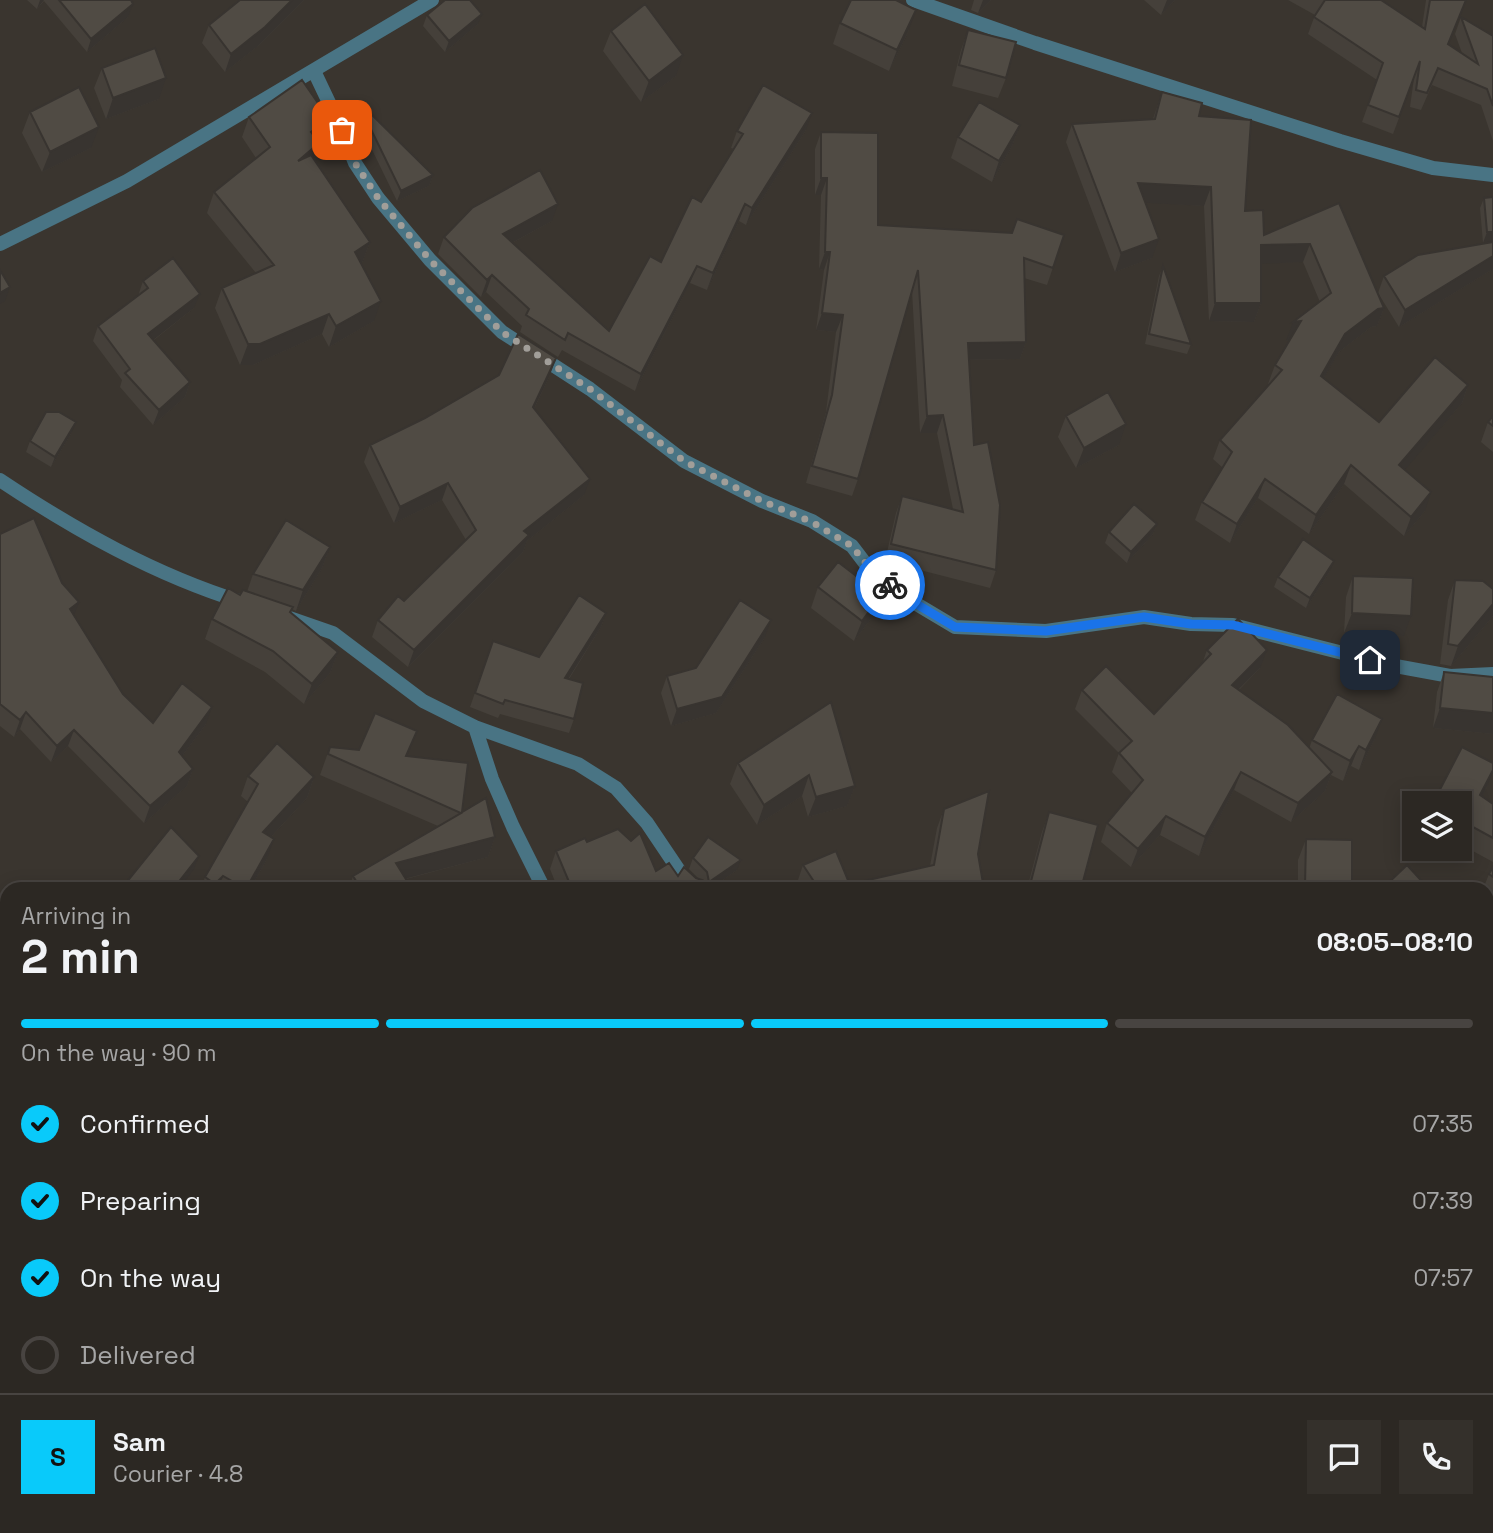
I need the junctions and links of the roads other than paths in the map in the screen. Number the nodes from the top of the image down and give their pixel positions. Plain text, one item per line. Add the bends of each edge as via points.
1 (432, 0) edge
2 (913, 0) edge
3 (314, 71) junction
4 (1493, 175) edge
5 (0, 244) edge
6 (0, 480) edge
7 (1493, 674) edge
8 (475, 727) junction
9 (540, 882) edge
10 (689, 882) edge

1 - 3 street
2 - 4 street via 1340,141 1433,168
3 - 5 street via 127,181
3 - 7 street via 355,163 378,198 430,260 502,332 590,389 684,461 852,546 871,570 903,596 955,627 1046,631 1144,617 1233,625 1450,676
6 - 8 street via 94,538 200,589 333,632 424,701
8 - 9 street via 492,779
8 - 10 street via 578,764 616,788 647,822

